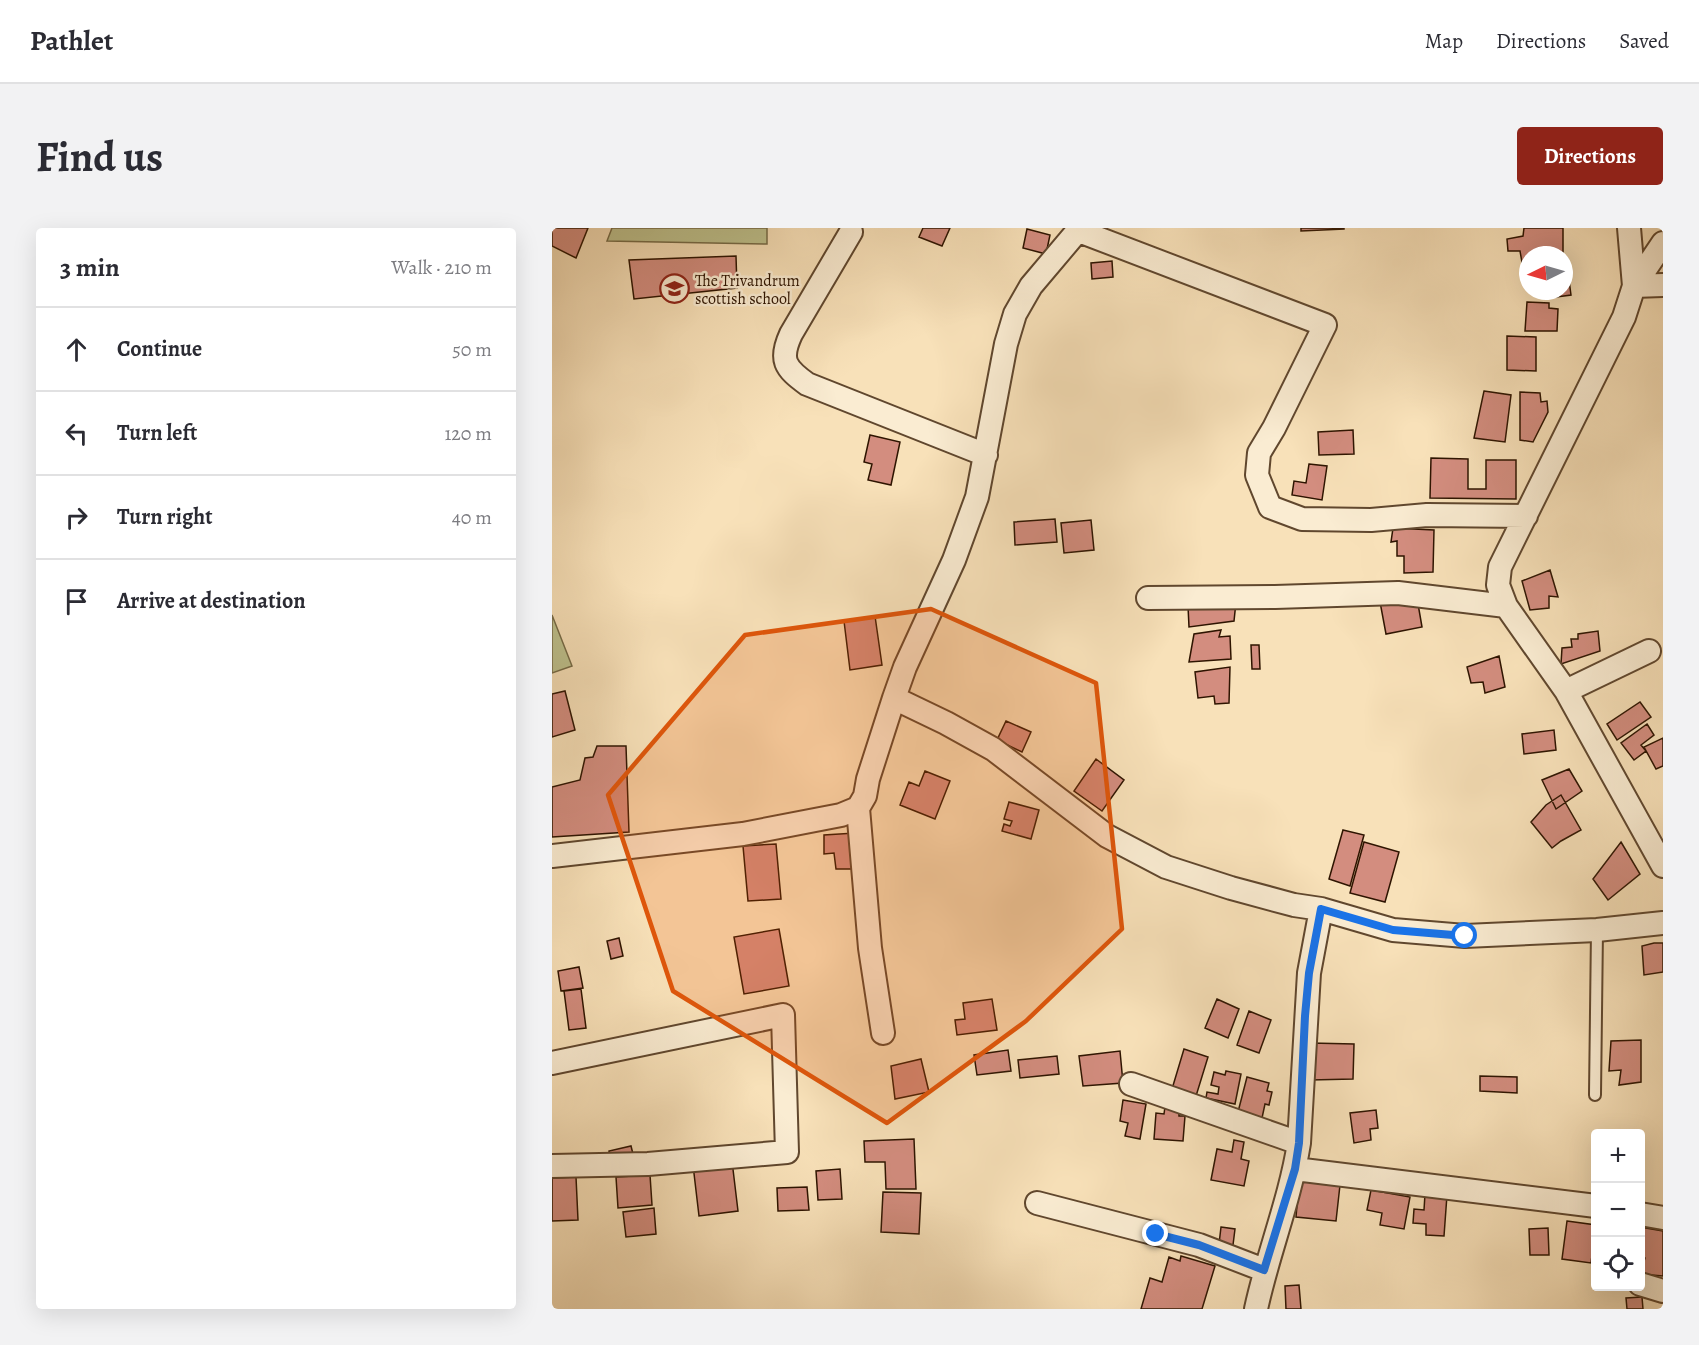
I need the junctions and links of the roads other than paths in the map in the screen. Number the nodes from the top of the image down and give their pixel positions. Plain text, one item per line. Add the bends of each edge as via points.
1 (1629, 228) edge
2 (1080, 229) edge
3 (851, 232) dead end
4 (1663, 243) edge
5 (1663, 285) edge
6 (1634, 286) junction
7 (986, 455) junction
8 (1527, 516) junction
9 (1148, 598) dead end
10 (1506, 606) junction
11 (1649, 651) dead end
12 (1566, 691) junction
13 (894, 698) junction
14 (858, 808) junction
15 (552, 856) edge
16 (1663, 866) edge
17 (1321, 909) junction
18 (1663, 923) edge
19 (1597, 930) junction
20 (883, 1033) dead end
21 (552, 1063) edge
22 (1131, 1084) dead end
23 (1595, 1095) dead end
24 (1299, 1143) junction
25 (552, 1166) edge
26 (1295, 1169) junction
27 (1036, 1203) dead end
28 (1591, 1205) edge
29 (1645, 1215) edge
30 (1663, 1218) edge
31 (1264, 1270) junction
32 (1645, 1285) edge
33 (1663, 1291) edge
34 (1256, 1309) edge

1 - 6 street
2 - 7 street via 1031,286 1015,314
2 - 8 street via 1325,325 1259,453 1257,475 1270,507 1302,519
3 - 7 street via 785,346 787,367 807,384
4 - 6 street
5 - 6 street
6 - 8 street via 1624,317
7 - 13 street via 977,497 954,560
8 - 10 street via 1500,567 1498,585
9 - 10 street via 1398,593
10 - 12 street
11 - 12 street
12 - 16 street
13 - 14 street
13 - 17 street via 993,749 1107,836 1166,867 1231,888
14 - 15 street via 841,816 743,834
14 - 20 street via 870,948
17 - 19 street via 1393,930 1465,936
17 - 24 street via 1307,994
18 - 19 street
19 - 23 lane
21 - 25 street via 783,1015 787,1152 648,1164
22 - 24 street
24 - 26 street
26 - 28 street
26 - 31 street
27 - 31 street via 1199,1245
29 - 30 street
31 - 34 street
32 - 33 street

